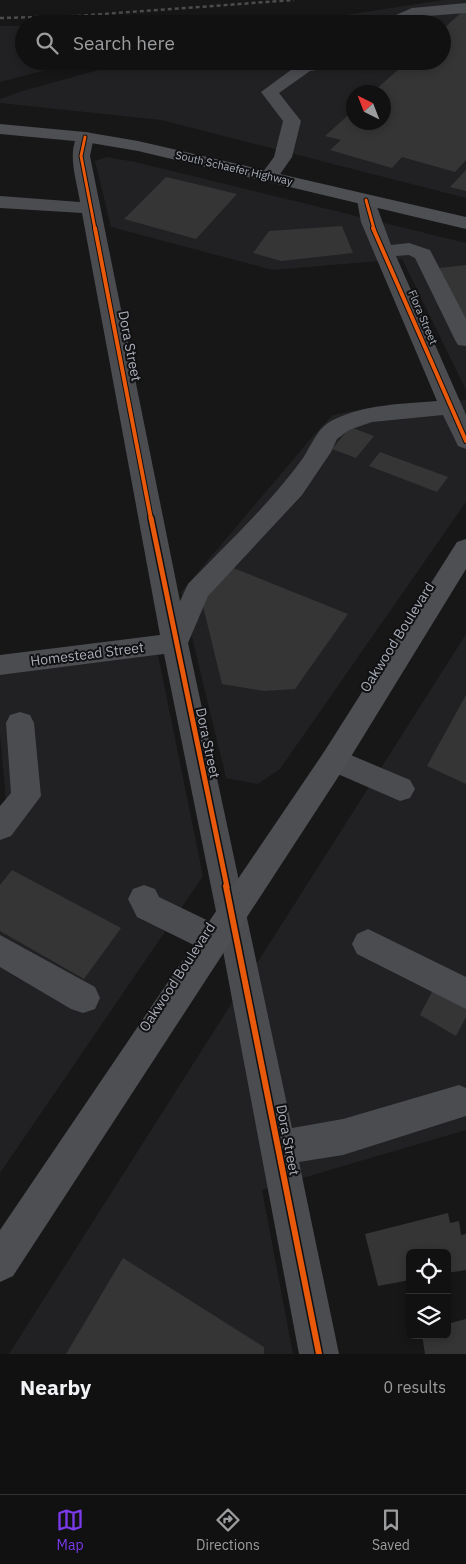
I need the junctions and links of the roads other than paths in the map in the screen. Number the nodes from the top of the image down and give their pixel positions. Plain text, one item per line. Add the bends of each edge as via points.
1 (466, 8) edge
2 (408, 15) edge
3 (301, 70) edge
4 (0, 130) edge
5 (85, 137) junction
6 (268, 176) junction
7 (366, 200) junction
8 (0, 202) edge
9 (92, 208) junction
10 (466, 223) edge
11 (384, 252) junction
12 (466, 340) edge
13 (451, 407) junction
14 (466, 441) edge
15 (466, 548) edge
16 (175, 643) junction
17 (0, 665) edge
18 (20, 723) dead end
19 (334, 760) junction
20 (400, 789) dead end
21 (0, 827) edge
22 (144, 899) dead end
23 (232, 913) junction
24 (215, 940) junction
25 (368, 944) dead end
26 (0, 950) edge
27 (466, 994) edge
28 (83, 998) dead end
29 (459, 1102) dead end
30 (278, 1148) junction
31 (0, 1264) edge
32 (319, 1354) edge

1 - 2 street
3 - 6 street via 269,92 292,121 283,157
4 - 5 main road, South Schaefer Highway
5 - 6 main road, South Schaefer Highway
5 - 9 street, Dora Street via 81,156
6 - 7 main road, South Schaefer Highway
7 - 10 main road, South Schaefer Highway
7 - 11 street, Flora Street
8 - 9 street
9 - 16 street, Dora Street
11 - 12 street via 403,248 416,249 423,254
11 - 13 street, Flora Street
13 - 14 street, Flora Street
13 - 16 street via 369,415 341,425 327,435 293,489 197,591
15 - 19 main road, Oakwood Boulevard
16 - 17 street, Homestead Street
16 - 23 street, Dora Street
18 - 21 street via 26,796
19 - 20 street
19 - 23 main road, Oakwood Boulevard
22 - 24 street via 148,907
23 - 24 main road, Oakwood Boulevard
23 - 30 street, Dora Street
24 - 31 main road, Oakwood Boulevard
25 - 27 street
26 - 28 street
29 - 30 street via 344,1136
30 - 32 street, Dora Street

